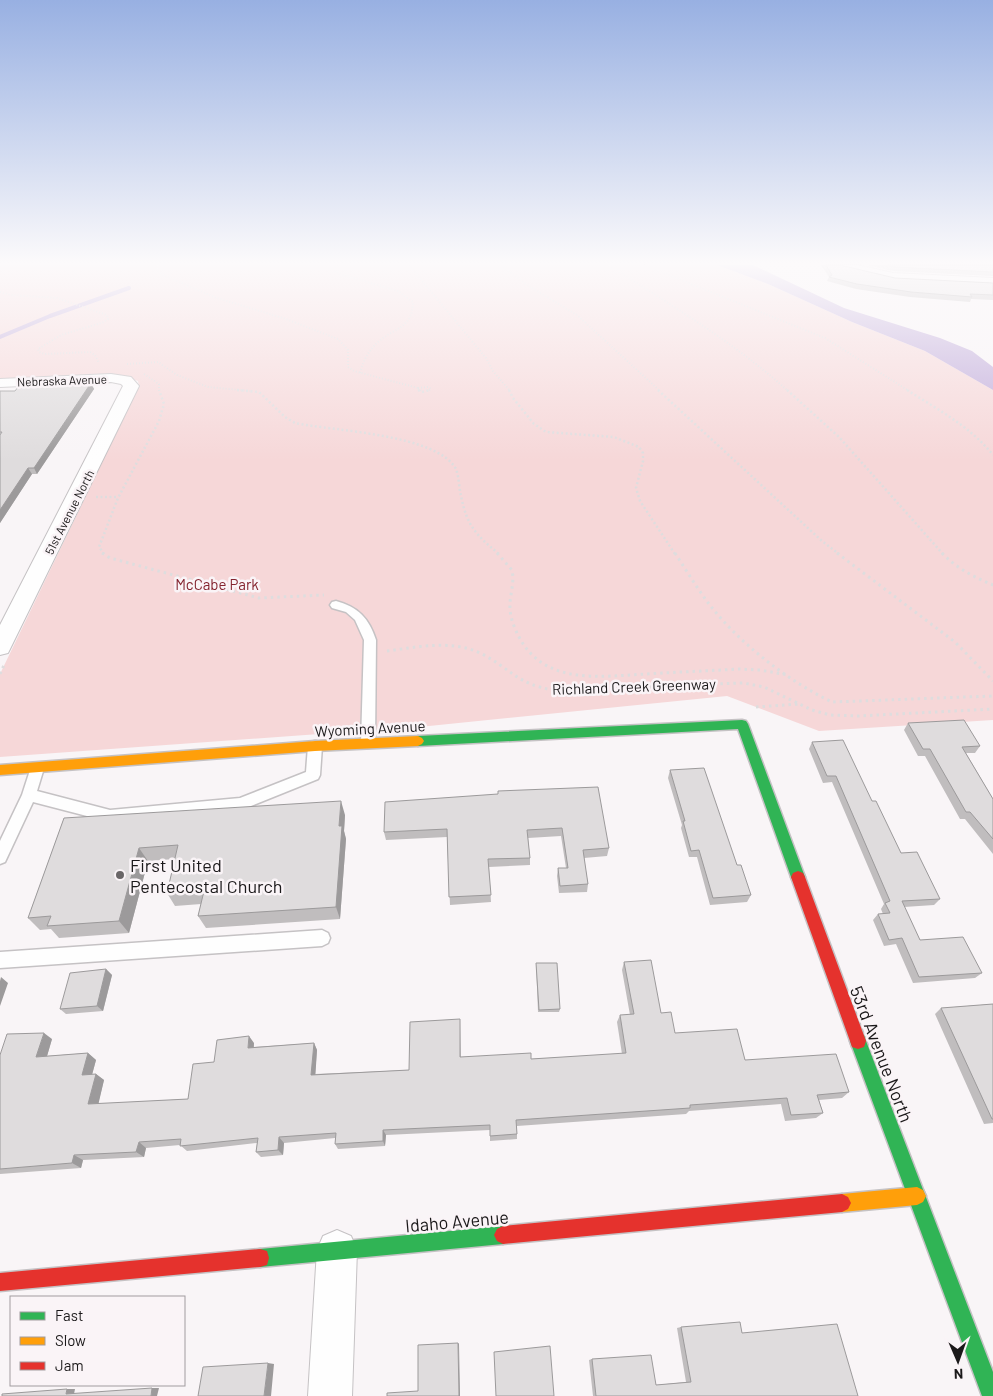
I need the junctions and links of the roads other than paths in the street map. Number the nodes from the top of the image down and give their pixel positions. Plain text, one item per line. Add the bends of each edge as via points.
1 (129, 372) joint
2 (0, 383) edge
3 (336, 605) dead end
4 (0, 647) edge
5 (742, 724) joint
6 (368, 743) junction
7 (315, 746) junction
8 (37, 768) junction
9 (0, 770) edge
10 (29, 795) junction
11 (0, 857) edge
12 (322, 938) dead end
13 (0, 960) edge
14 (917, 1196) junction
15 (337, 1250) junction
16 (0, 1282) edge
17 (330, 1396) edge
18 (992, 1396) edge

1 - 2 street, Nebraska Avenue
1 - 4 street, 51st Avenue North via 131,388
3 - 6 lane via 358,614 367,626 370,640
5 - 6 street, Wyoming Avenue
5 - 14 street, 53rd Avenue North
6 - 7 street, Wyoming Avenue
7 - 8 street, Wyoming Avenue
7 - 10 lane via 313,774 241,804 110,816
8 - 9 street, Wyoming Avenue
8 - 10 lane
10 - 11 lane
12 - 13 lane
14 - 15 street, Idaho Avenue
14 - 18 street, 53rd Avenue North
15 - 16 street, Idaho Avenue
15 - 17 street

